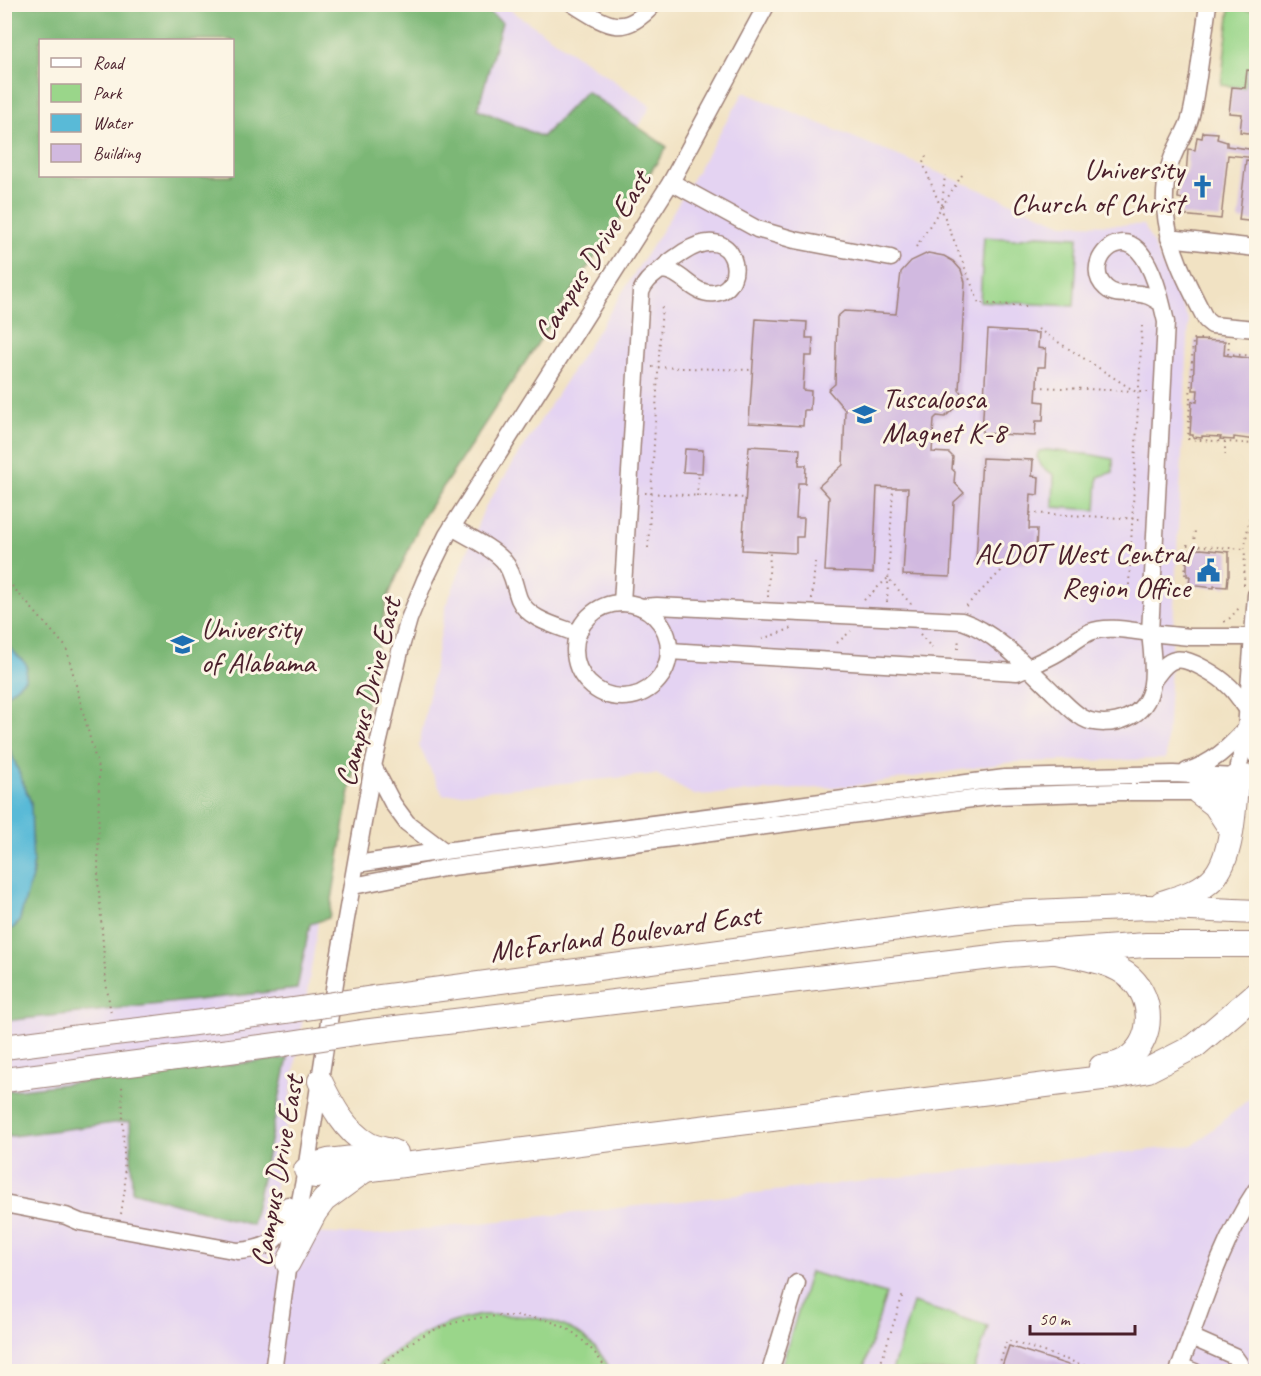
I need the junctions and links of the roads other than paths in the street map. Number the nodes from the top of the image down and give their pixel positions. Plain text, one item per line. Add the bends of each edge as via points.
1 (573, 4) edge
2 (654, 4) edge
3 (767, 4) edge
4 (1208, 4) edge
5 (671, 182) junction
6 (1169, 238) junction
7 (1257, 248) edge
8 (891, 258) dead end
9 (661, 270) dead end
10 (1161, 303) dead end
11 (1257, 329) edge
12 (452, 527) junction
13 (1250, 592) edge
14 (622, 603) junction
15 (641, 607) junction
16 (1150, 633) junction
17 (578, 634) junction
18 (1190, 637) junction
19 (1255, 637) edge
20 (669, 651) junction
21 (1166, 664) junction
22 (1027, 667) junction
23 (1154, 679) junction
24 (1247, 710) junction
25 (1246, 729) junction
26 (1257, 756) edge
27 (373, 766) junction
28 (1173, 774) junction
29 (1247, 778) edge
30 (1198, 792) junction
31 (1230, 828) junction
32 (444, 851) junction
33 (357, 864) junction
34 (353, 886) junction
35 (1148, 907) junction
36 (1257, 912) edge
37 (1257, 945) edge
38 (1052, 951) junction
39 (1257, 994) edge
40 (4, 1047) edge
41 (4, 1080) edge
42 (320, 1081) junction
43 (396, 1153) junction
44 (366, 1169) junction
45 (306, 1170) junction
46 (1255, 1195) edge
47 (4, 1204) edge
48 (288, 1263) junction
49 (797, 1283) dead end
50 (1191, 1337) junction
51 (1184, 1369) edge
52 (273, 1371) edge
53 (770, 1371) edge
54 (1235, 1371) edge

1 - 2 street via 613,27 644,16
3 - 5 street, Campus Drive East
4 - 6 street via 1189,122 1168,169
5 - 8 street via 757,230
5 - 12 street, Campus Drive East
6 - 7 street
6 - 11 street via 1206,320 1212,325
9 - 14 street via 644,284 641,292
10 - 16 street via 1166,322
12 - 17 street via 504,560 525,609
12 - 27 street, Campus Drive East via 425,580 401,647
13 - 19 street
14 - 15 street
14 - 17 street via 597,610
15 - 20 street via 663,627
15 - 22 street via 962,621 975,625
16 - 18 street
16 - 22 street via 1108,629 1091,632
16 - 23 street
17 - 20 street via 577,665 596,690 611,696 642,693 655,683 664,670
18 - 19 street
18 - 21 street
19 - 24 street
20 - 22 street via 1017,672
21 - 23 street
21 - 24 street via 1176,659 1215,675 1232,689
22 - 23 street via 1078,714 1100,723 1121,721 1141,709
24 - 25 street
25 - 26 street
25 - 28 street via 1212,761
25 - 29 street
27 - 32 street via 407,823
27 - 33 street, Campus Drive East
28 - 29 street
28 - 32 street via 1005,778
29 - 30 street via 1227,788
29 - 31 highway
30 - 31 highway via 1215,805
30 - 34 street via 995,796 444,868
31 - 35 highway via 1221,869 1208,883
32 - 33 street
33 - 34 street, Campus Drive East
34 - 42 street, Campus Drive East
35 - 36 highway, McFarland Boulevard East
35 - 40 highway, McFarland Boulevard East, bridge via 1012,913
37 - 38 highway via 1146,945
38 - 41 highway, bridge via 362,1032
38 - 43 highway via 1118,968 1142,992 1149,1024 1143,1043 1130,1058 1112,1066
39 - 44 highway via 1196,1046 1148,1070 1118,1076
42 - 43 highway via 352,1131 369,1145
42 - 45 street, Campus Drive East
43 - 45 highway via 328,1161
44 - 45 highway via 315,1176
44 - 48 highway via 324,1200
45 - 47 street via 292,1186 284,1224 273,1242 261,1249 238,1251
45 - 48 street, Campus Drive East
46 - 50 street via 1238,1219
48 - 52 street, Campus Drive East
49 - 53 street
50 - 51 street
50 - 54 street via 1234,1356 1239,1363

